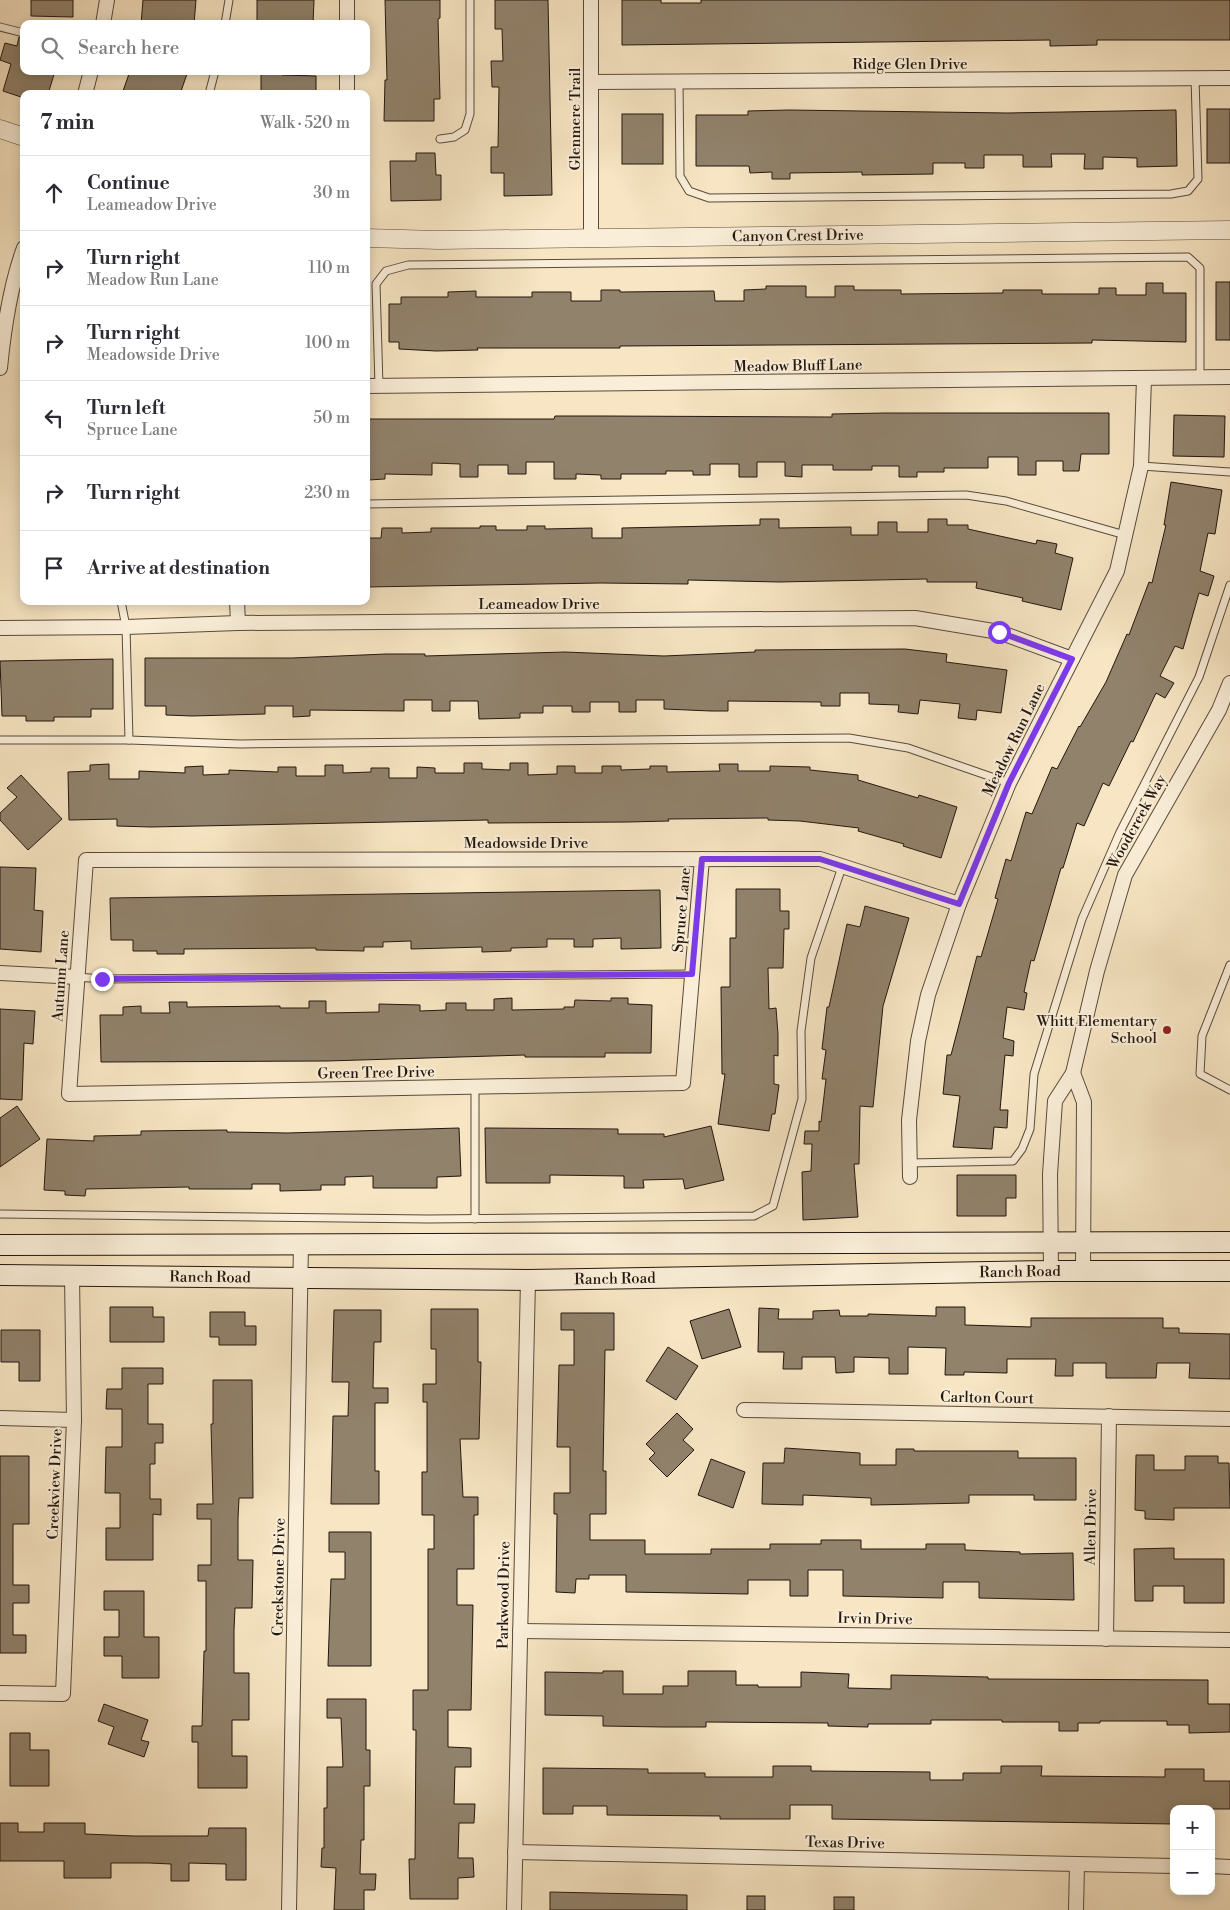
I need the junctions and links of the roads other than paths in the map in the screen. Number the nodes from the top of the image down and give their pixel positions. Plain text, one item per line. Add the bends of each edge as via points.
1 (107, 0) edge
2 (229, 0) edge
3 (347, 0) edge
4 (470, 0) edge
5 (591, 0) edge
6 (104, 20) edge
7 (226, 20) edge
8 (347, 20) edge
9 (0, 26) edge
10 (20, 32) edge
11 (90, 75) edge
12 (214, 75) edge
13 (347, 75) edge
14 (1195, 78) junction
15 (1230, 78) edge
16 (591, 82) junction
17 (679, 82) junction
18 (86, 90) edge
19 (210, 90) edge
20 (347, 90) edge
21 (0, 129) edge
22 (20, 136) edge
23 (440, 139) dead end
24 (1230, 230) edge
25 (370, 238) edge
26 (591, 238) junction
27 (20, 256) edge
28 (7, 281) edge
29 (0, 368) edge
30 (1200, 377) junction
31 (1230, 377) edge
32 (1144, 379) junction
33 (372, 386) edge
34 (1141, 466) junction
35 (1230, 472) edge
36 (370, 504) edge
37 (1126, 535) junction
38 (1230, 585) edge
39 (122, 605) edge
40 (237, 605) edge
41 (238, 623) junction
42 (126, 627) junction
43 (0, 628) edge
44 (1072, 659) junction
45 (1229, 686) edge
46 (0, 740) edge
47 (129, 740) junction
48 (1009, 783) junction
49 (702, 859) junction
50 (86, 860) joint
51 (842, 867) junction
52 (959, 904) junction
53 (1230, 965) edge
54 (0, 973) edge
55 (692, 974) junction
56 (77, 977) junction
57 (1073, 1072) junction
58 (683, 1084) joint
59 (475, 1087) junction
60 (1230, 1090) edge
61 (69, 1094) joint
62 (908, 1163) junction
63 (910, 1177) dead end
64 (0, 1214) edge
65 (475, 1219) junction
66 (1082, 1241) junction
67 (1051, 1242) junction
68 (1230, 1242) edge
69 (301, 1244) junction
70 (0, 1245) edge
71 (1051, 1271) junction
72 (1082, 1271) junction
73 (1230, 1271) edge
74 (72, 1275) junction
75 (0, 1276) edge
76 (300, 1277) junction
77 (528, 1280) junction
78 (744, 1410) dead end
79 (1109, 1416) junction
80 (0, 1418) edge
81 (1230, 1419) edge
82 (74, 1420) junction
83 (520, 1631) junction
84 (1106, 1639) junction
85 (1230, 1640) edge
86 (0, 1693) edge
87 (515, 1852) junction
88 (1077, 1864) junction
89 (1170, 1866) edge
90 (1215, 1866) edge
91 (1230, 1867) edge
92 (290, 1910) edge
93 (514, 1910) edge
94 (1076, 1910) edge

1 - 6 street
2 - 7 lane
3 - 8 street
4 - 23 lane via 470,114 465,130 454,137
5 - 16 street, Glenmere Trail
9 - 10 lane
11 - 18 street
12 - 19 lane
13 - 20 street
14 - 15 street, Ridge Glen Drive
14 - 17 street, Ridge Glen Drive
14 - 17 lane via 1198,178 1188,191 1171,194 729,198 709,198 689,191 680,176
16 - 17 street, Ridge Glen Drive
16 - 26 street, Glenmere Trail
21 - 22 street
24 - 26 street, Canyon Crest Drive
25 - 26 street, Canyon Crest Drive
27 - 28 street
28 - 29 street
30 - 31 street, Meadow Bluff Lane
30 - 32 street, Meadow Bluff Lane
30 - 33 lane via 1200,268 1188,257 408,264 386,271 376,284
32 - 33 street, Meadow Bluff Lane
32 - 34 street, Meadow Run Lane
34 - 35 lane
34 - 37 street, Meadow Run Lane
36 - 37 lane via 966,495 1006,501
37 - 44 street, Meadow Run Lane via 1117,571
38 - 62 lane via 1199,677 1128,815 1082,919 1034,1074 1030,1129 1022,1149 1013,1161
39 - 42 lane
40 - 41 street
41 - 42 street, Leameadow Drive
41 - 44 street, Leameadow Drive via 916,618 999,632
42 - 43 street, Leameadow Drive
42 - 47 lane
44 - 48 street, Meadow Run Lane
45 - 57 street, Woodcreek Way via 1219,710 1125,874
46 - 47 lane
47 - 48 lane via 240,744 849,738 908,748
48 - 52 street, Meadow Run Lane
49 - 50 street, Meadowside Drive
49 - 51 street, Meadowside Drive via 820,859
49 - 55 street, Spruce Lane
50 - 56 street, Autumn Lane
51 - 52 street, Meadowside Drive
51 - 65 lane via 811,958 801,1032 802,1099 773,1206 754,1216
52 - 62 street, Meadow Run Lane via 928,995 918,1041 909,1120
53 - 60 lane via 1202,1036 1200,1074
54 - 56 street
55 - 56 lane
55 - 58 street, Spruce Lane
56 - 61 street, Autumn Lane
57 - 66 street via 1084,1102
57 - 67 street, Woodcreek Way via 1055,1101 1050,1174
58 - 59 street, Green Tree Drive
59 - 61 street, Green Tree Drive
59 - 65 lane
62 - 63 street, Meadow Run Lane
64 - 65 lane
66 - 67 main road, Ranch Road
66 - 68 main road, Ranch Road
66 - 72 street
67 - 69 main road, Ranch Road
67 - 71 street, Woodcreek Way
69 - 70 main road, Ranch Road
69 - 76 street, Creekstone Drive
71 - 72 main road, Ranch Road
71 - 77 main road, Ranch Road
72 - 73 main road, Ranch Road
74 - 75 main road, Ranch Road
74 - 76 main road, Ranch Road
74 - 82 street, Creekview Drive
76 - 77 main road, Ranch Road
76 - 92 street, Creekstone Drive
77 - 83 street, Parkwood Drive
78 - 79 street, Carlton Court
79 - 81 street, Carlton Court
79 - 84 street, Allen Drive
80 - 82 street
82 - 86 street, Creekview Drive via 63,1694
83 - 84 street, Irvin Drive
83 - 87 street, Parkwood Drive
84 - 85 street, Irvin Drive
87 - 88 street, Texas Drive
87 - 93 street, Parkwood Drive
88 - 89 street, Texas Drive
88 - 94 street
90 - 91 street

